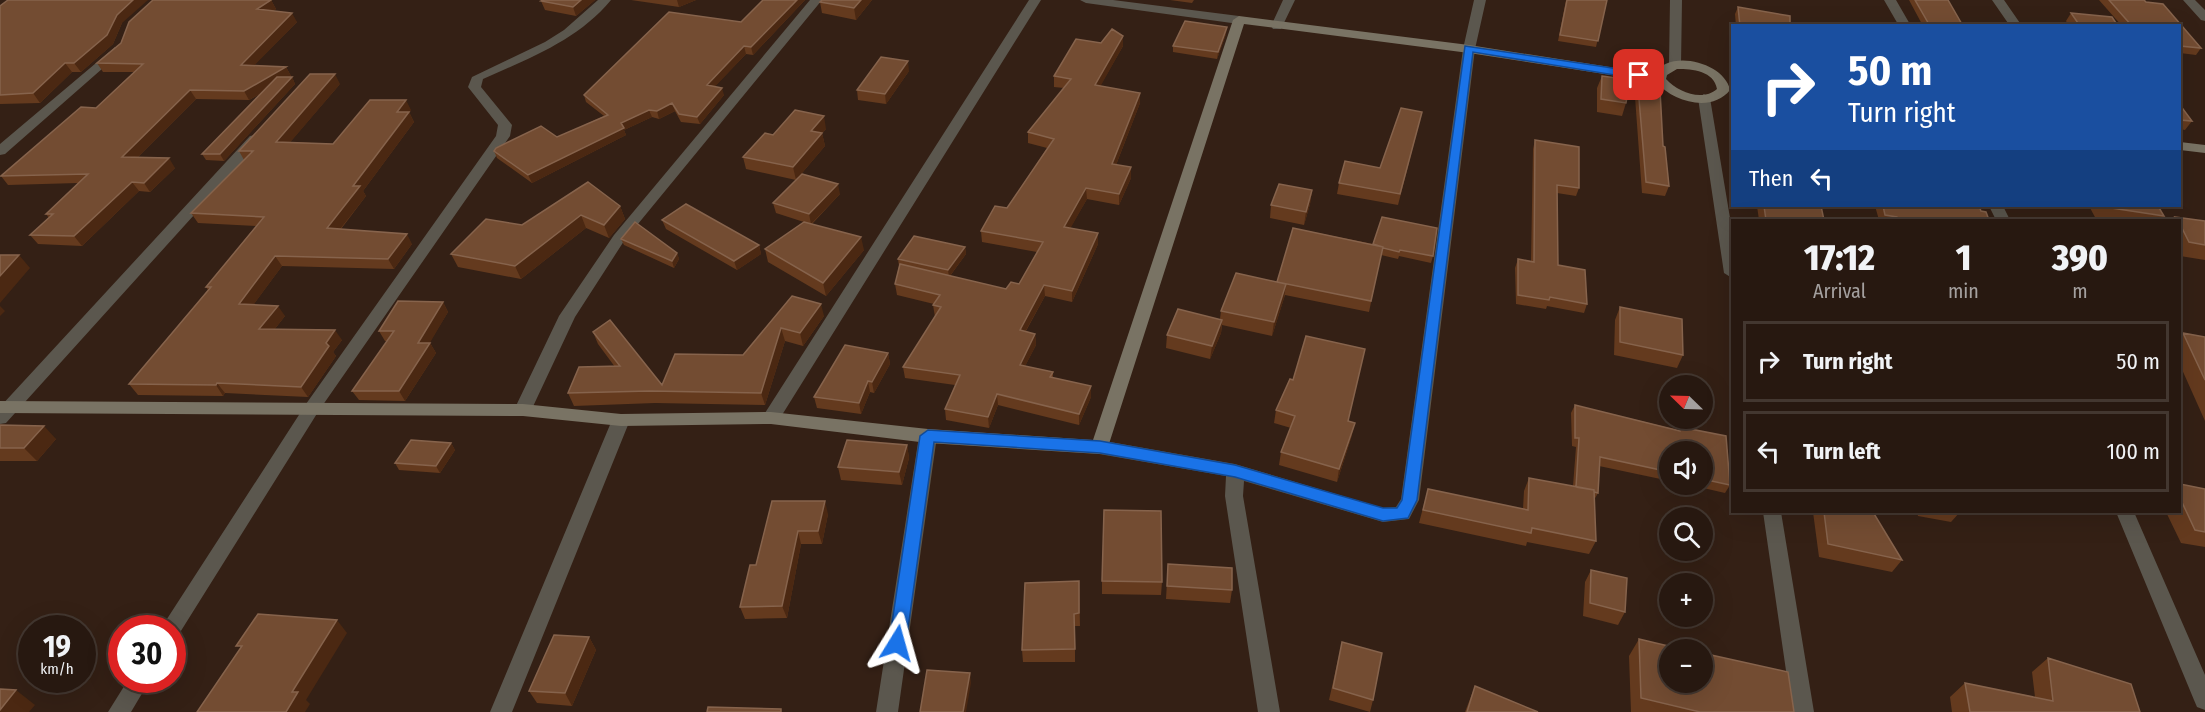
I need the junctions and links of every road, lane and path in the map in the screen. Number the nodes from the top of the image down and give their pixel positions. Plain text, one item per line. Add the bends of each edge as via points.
1 (605, 0) edge
2 (816, 0) edge
3 (1035, 0) edge
4 (1093, 0) edge
5 (1289, 0) edge
6 (1480, 0) edge
7 (1676, 0) edge
8 (1890, 0) edge
9 (1998, 0) edge
10 (2189, 0) edge
11 (2205, 16) edge
12 (1239, 20) junction
13 (1904, 24) edge
14 (2015, 24) edge
15 (1277, 26) junction
16 (124, 37) edge
17 (1468, 49) junction
18 (1675, 65) junction
19 (1660, 79) junction
20 (1728, 85) edge
21 (1704, 98) junction
22 (266, 127) edge
23 (2181, 146) edge
24 (2205, 149) edge
25 (0, 151) edge
26 (1731, 267) edge
27 (312, 408) junction
28 (3, 410) edge
29 (523, 410) junction
30 (771, 418) junction
31 (621, 420) junction
32 (928, 436) junction
33 (1100, 447) junction
34 (1235, 471) junction
35 (1772, 513) edge
36 (2125, 513) edge
37 (180, 615) edge
38 (131, 693) edge
39 (2205, 700) edge
40 (119, 712) edge
41 (501, 712) edge
42 (887, 712) edge
43 (1269, 712) edge
44 (1803, 712) edge

1 - 27 street via 549,45 478,77 474,87 505,125 503,136
2 - 29 street via 619,238 567,316
3 - 30 street
4 - 12 street
5 - 15 street
6 - 17 street
7 - 18 street
8 - 13 street
9 - 14 street
10 - 11 street
12 - 15 main road
12 - 33 main road
15 - 17 main road
16 - 25 street via 121,46
17 - 19 main road
17 - 34 street via 1406,507 1402,514 1383,515
18 - 19 main road via 1666,68
18 - 20 main road via 1705,69
19 - 21 main road via 1671,90
20 - 21 main road via 1721,94
21 - 26 street
22 - 28 street
23 - 24 main road
27 - 28 main road
27 - 29 main road
27 - 37 street
29 - 31 main road
30 - 31 main road
30 - 32 main road
31 - 41 street
32 - 33 main road
32 - 42 street
33 - 34 street
34 - 43 street via 1234,496
35 - 44 street
36 - 39 street
38 - 40 street

